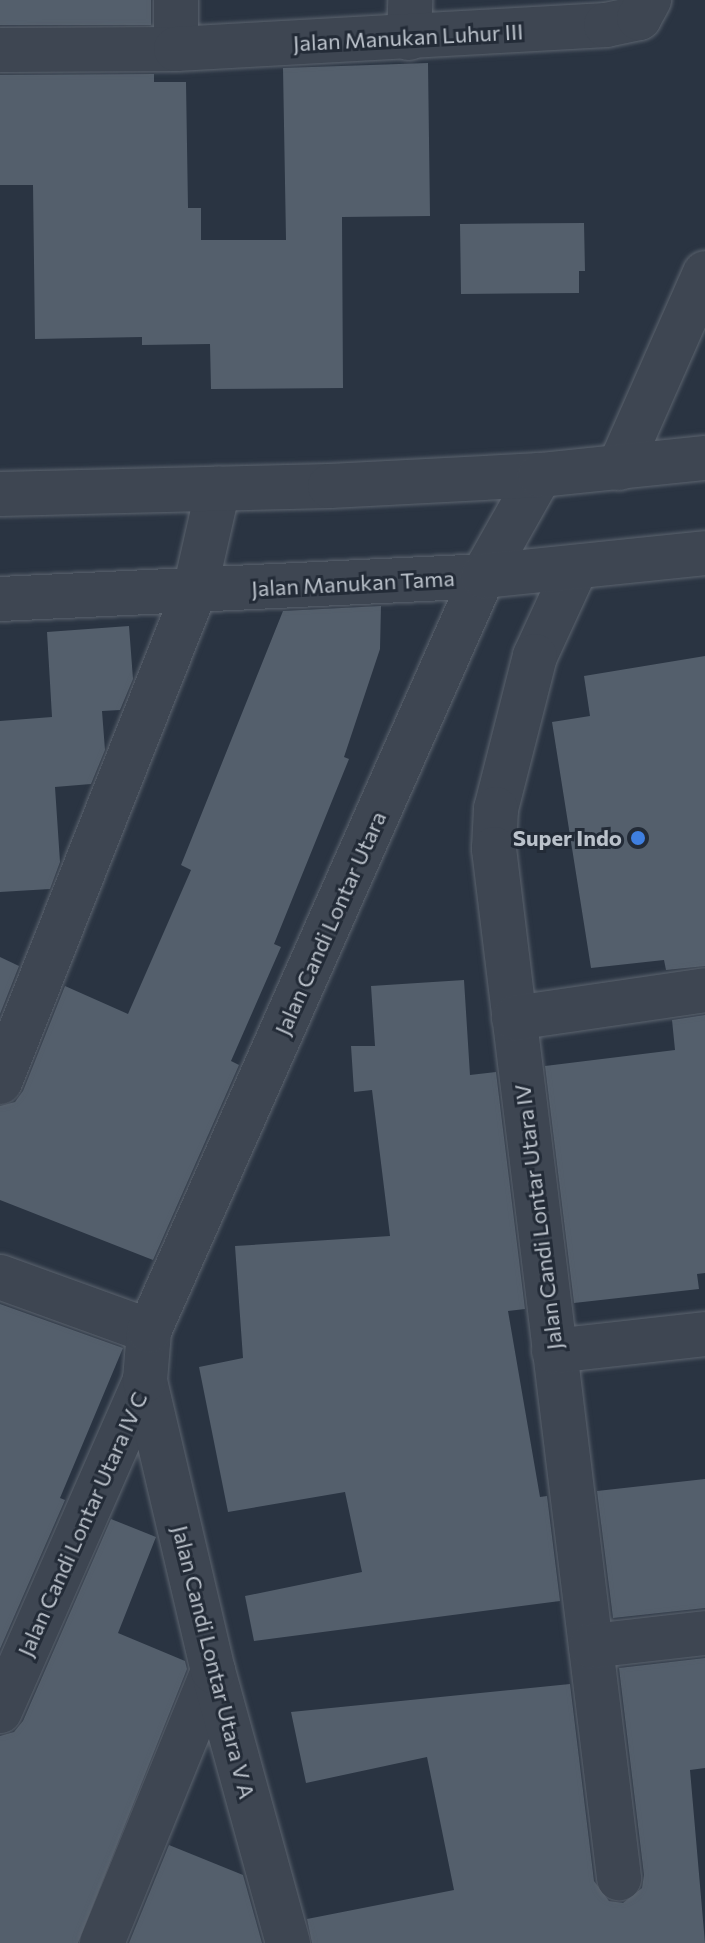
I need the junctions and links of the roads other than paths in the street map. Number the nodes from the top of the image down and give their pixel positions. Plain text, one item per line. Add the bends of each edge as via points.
1 (176, 0) edge
2 (644, 9) edge
3 (410, 19) edge
4 (176, 49) junction
5 (0, 50) edge
6 (705, 273) edge
7 (705, 458) edge
8 (619, 468) junction
9 (540, 475) junction
10 (218, 489) junction
11 (0, 494) edge
12 (705, 553) edge
13 (576, 567) junction
14 (483, 576) junction
15 (195, 590) junction
16 (0, 599) edge
17 (705, 990) edge
18 (514, 1018) junction
19 (0, 1082) edge
20 (0, 1277) edge
21 (149, 1331) junction
22 (705, 1334) edge
23 (554, 1351) junction
24 (145, 1380) junction
25 (705, 1633) edge
26 (591, 1646) junction
27 (213, 1671) junction
28 (0, 1711) edge
29 (619, 1878) dead end
30 (102, 1943) edge
31 (288, 1943) edge

1 - 4 street
2 - 3 street, Jalan Manukan Luhur III via 606,25
3 - 4 street, Jalan Manukan Luhur III
4 - 5 street, Jalan Manukan Luhur III
6 - 8 street
7 - 8 street
8 - 9 street
9 - 10 street
9 - 14 street, Jalan Candi Lontar Utara
10 - 11 street
10 - 15 street
12 - 13 street, Jalan Manukan Tama
13 - 14 street, Jalan Manukan Tama
13 - 18 street, Jalan Candi Lontar Utara IV via 535,656 496,809 497,903
14 - 15 street, Jalan Manukan Tama
14 - 21 street, Jalan Candi Lontar Utara
15 - 16 street, Jalan Manukan Tama
15 - 19 street
17 - 18 street
18 - 23 street, Jalan Candi Lontar Utara IV
20 - 21 street
21 - 24 street, Jalan Candi Lontar Utara
22 - 23 street
23 - 26 street, Jalan Candi Lontar Utara IV
24 - 27 street, Jalan Candi Lontar Utara V A
24 - 28 street, Jalan Candi Lontar Utara IV C
25 - 26 street
26 - 29 street, Jalan Candi Lontar Utara IV
27 - 30 street
27 - 31 street, Jalan Candi Lontar Utara V A

